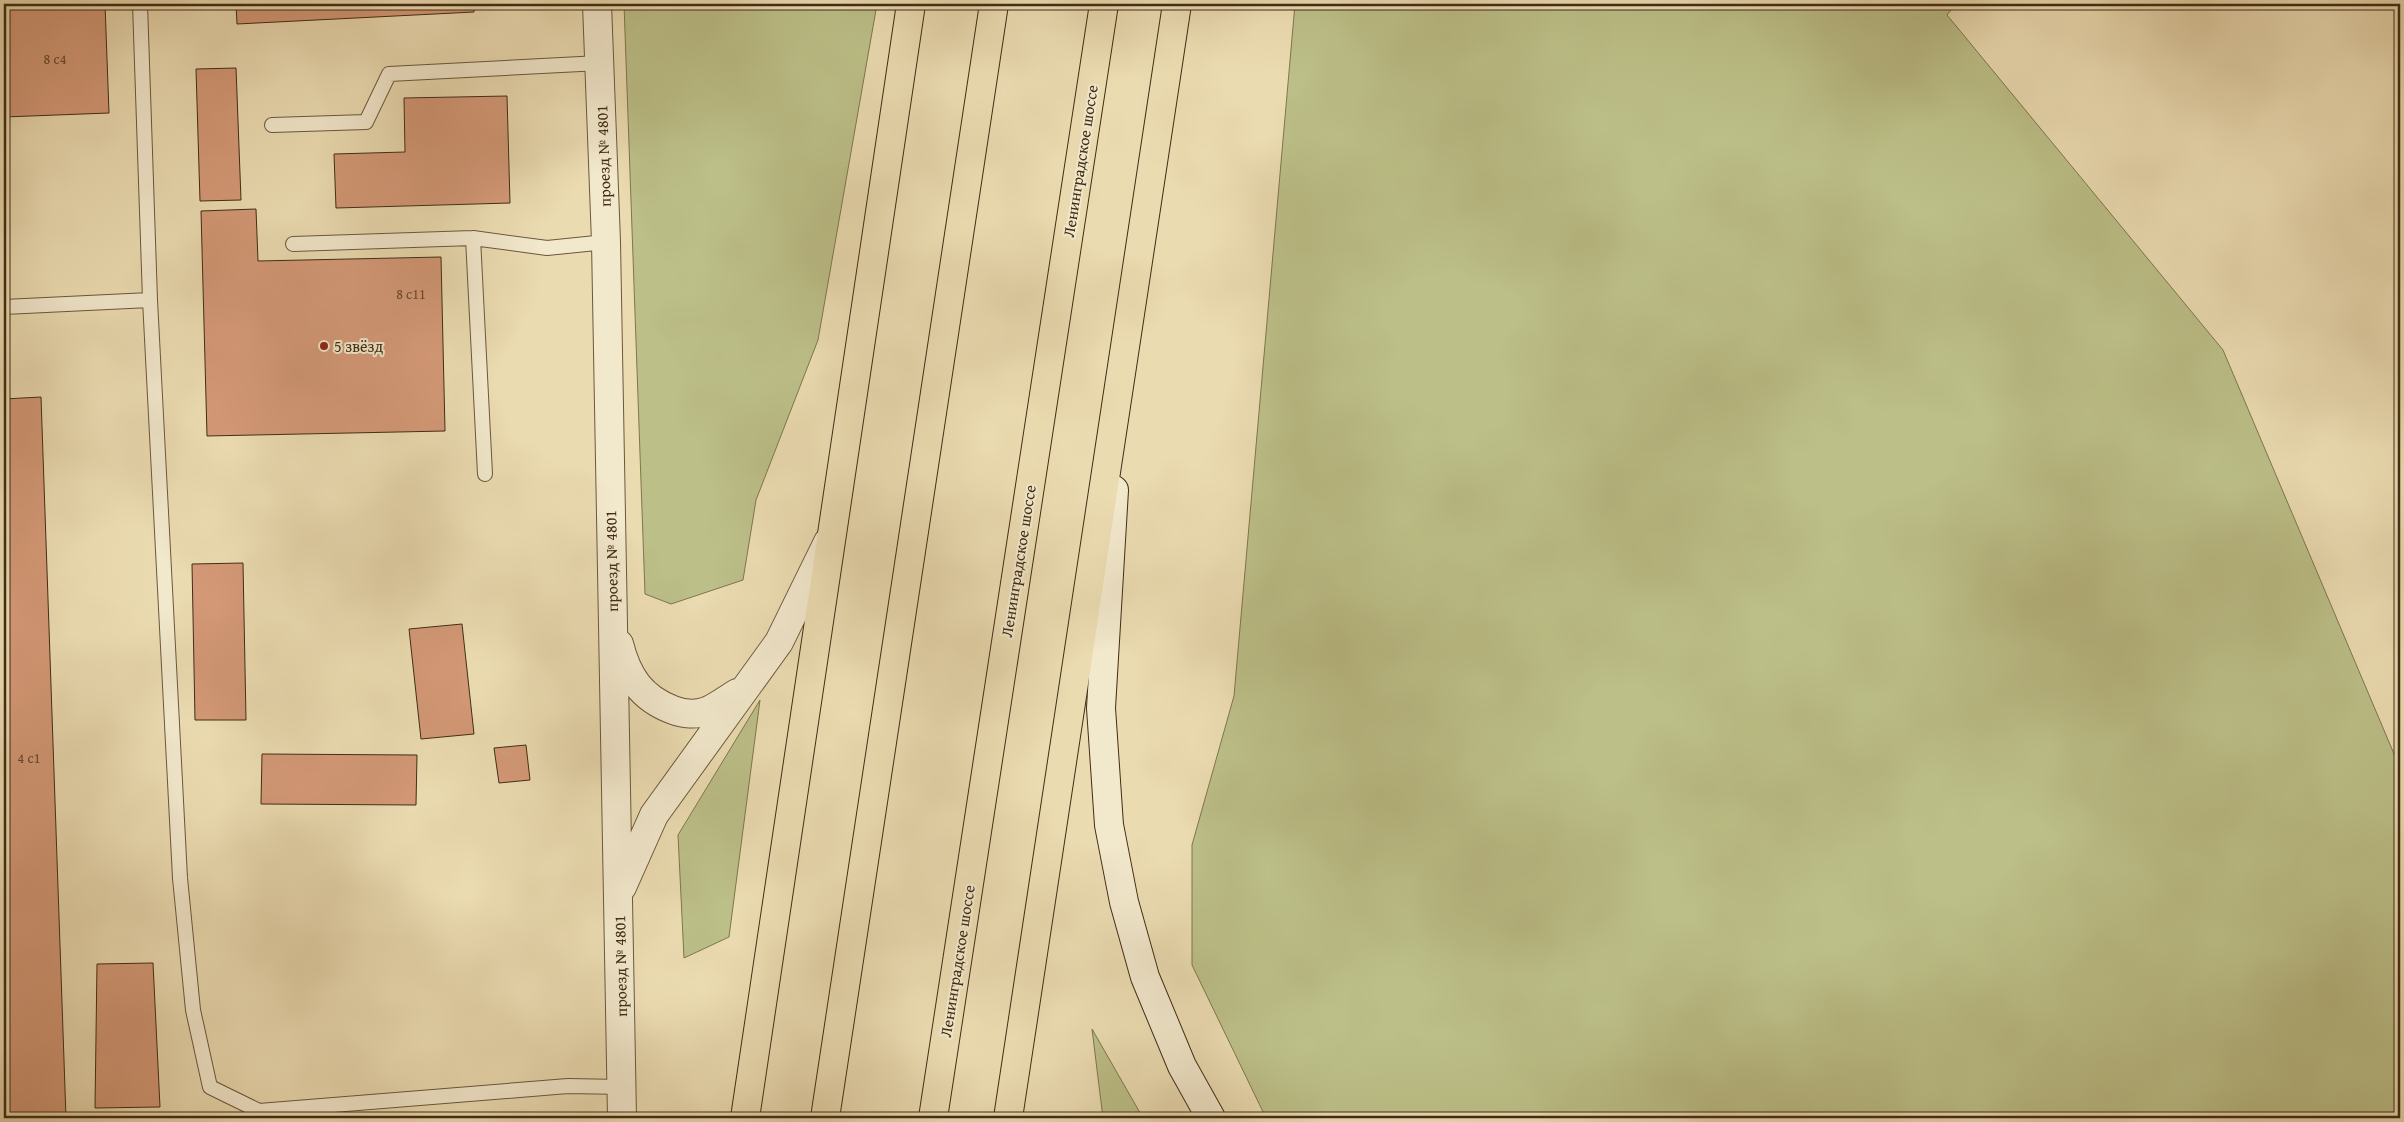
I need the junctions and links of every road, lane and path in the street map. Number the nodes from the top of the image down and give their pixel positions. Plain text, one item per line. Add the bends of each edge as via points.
1 (140, 4) edge
2 (597, 4) edge
3 (911, 4) edge
4 (994, 4) edge
5 (1104, 4) edge
6 (1177, 4) edge
7 (600, 63) junction
8 (272, 125) dead end
9 (473, 238) junction
10 (606, 242) junction
11 (293, 244) dead end
12 (150, 300) junction
13 (4, 307) edge
14 (1121, 367) junction
15 (485, 474) dead end
16 (833, 531) junction
17 (612, 617) junction
18 (745, 689) junction
19 (619, 893) junction
20 (622, 1087) junction
21 (622, 1118) edge
22 (745, 1118) edge
23 (825, 1118) edge
24 (933, 1118) edge
25 (1008, 1118) edge
26 (1211, 1118) edge

1 - 12 lane
2 - 7 street, проезд № 4801
3 - 16 main road
4 - 23 main road
5 - 24 main road, Ленинградское шоссе
6 - 14 main road
7 - 8 lane via 389,74 366,122
7 - 10 street, проезд № 4801
9 - 10 lane via 547,248
9 - 11 lane
9 - 15 lane
10 - 17 street, проезд № 4801
12 - 13 lane
12 - 20 lane via 180,878 193,1010 210,1087 259,1111 568,1086
14 - 25 main road
14 - 26 street via 1101,708 1109,825 1124,902 1145,977 1182,1066
16 - 18 street via 779,642
16 - 22 main road
17 - 18 street via 624,663 638,686 656,704 683,714 706,711
17 - 19 street, проезд № 4801
18 - 19 street via 654,815
19 - 20 street, проезд № 4801
20 - 21 street, проезд № 4801

